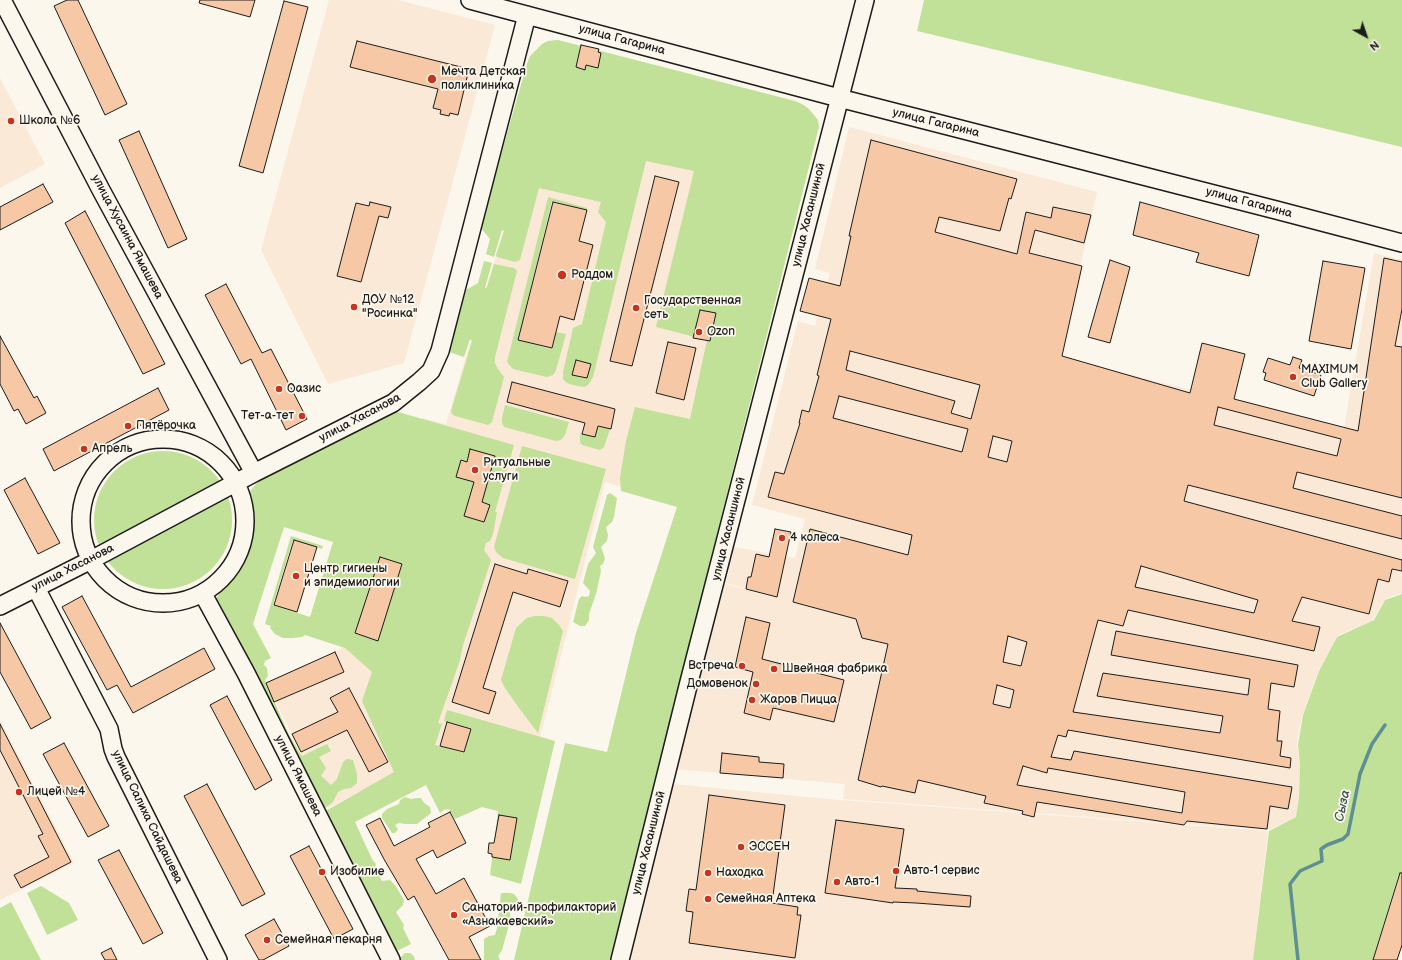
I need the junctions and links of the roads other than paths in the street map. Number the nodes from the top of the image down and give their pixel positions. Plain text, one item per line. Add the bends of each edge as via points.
1 (2, 0) edge
2 (470, 0) edge
3 (865, 0) edge
4 (528, 15) junction
5 (839, 98) junction
6 (1402, 244) edge
7 (254, 473) junction
8 (236, 482) junction
9 (91, 560) junction
10 (36, 588) junction
11 (203, 594) junction
12 (0, 606) edge
13 (218, 960) edge
14 (391, 960) edge
15 (620, 960) edge

1 - 7 street, улица Хусаина Ямашева
2 - 4 street, улица Гагарина
3 - 5 street, улица Хасаншиной
4 - 5 street, улица Гагарина
4 - 7 street, улица Хасанова via 434,366 393,403
5 - 6 street, улица Гагарина
5 - 15 street, улица Хасаншиной
7 - 8 street, улица Хасанова
8 - 9 street, улица Хасанова
8 - 9 street via 215,457 191,443 164,438 136,443 112,456 102,467 93,477 82,503 82,538
8 - 11 street via 244,503 246,529 238,555 224,577
9 - 10 street, улица Хасанова
9 - 11 street via 104,576 128,594 151,602 178,603
10 - 12 street, улица Хасанова
10 - 13 street, улица Салиха Сайдашева via 109,729 116,757
11 - 14 street, улица Ямашева via 246,673

